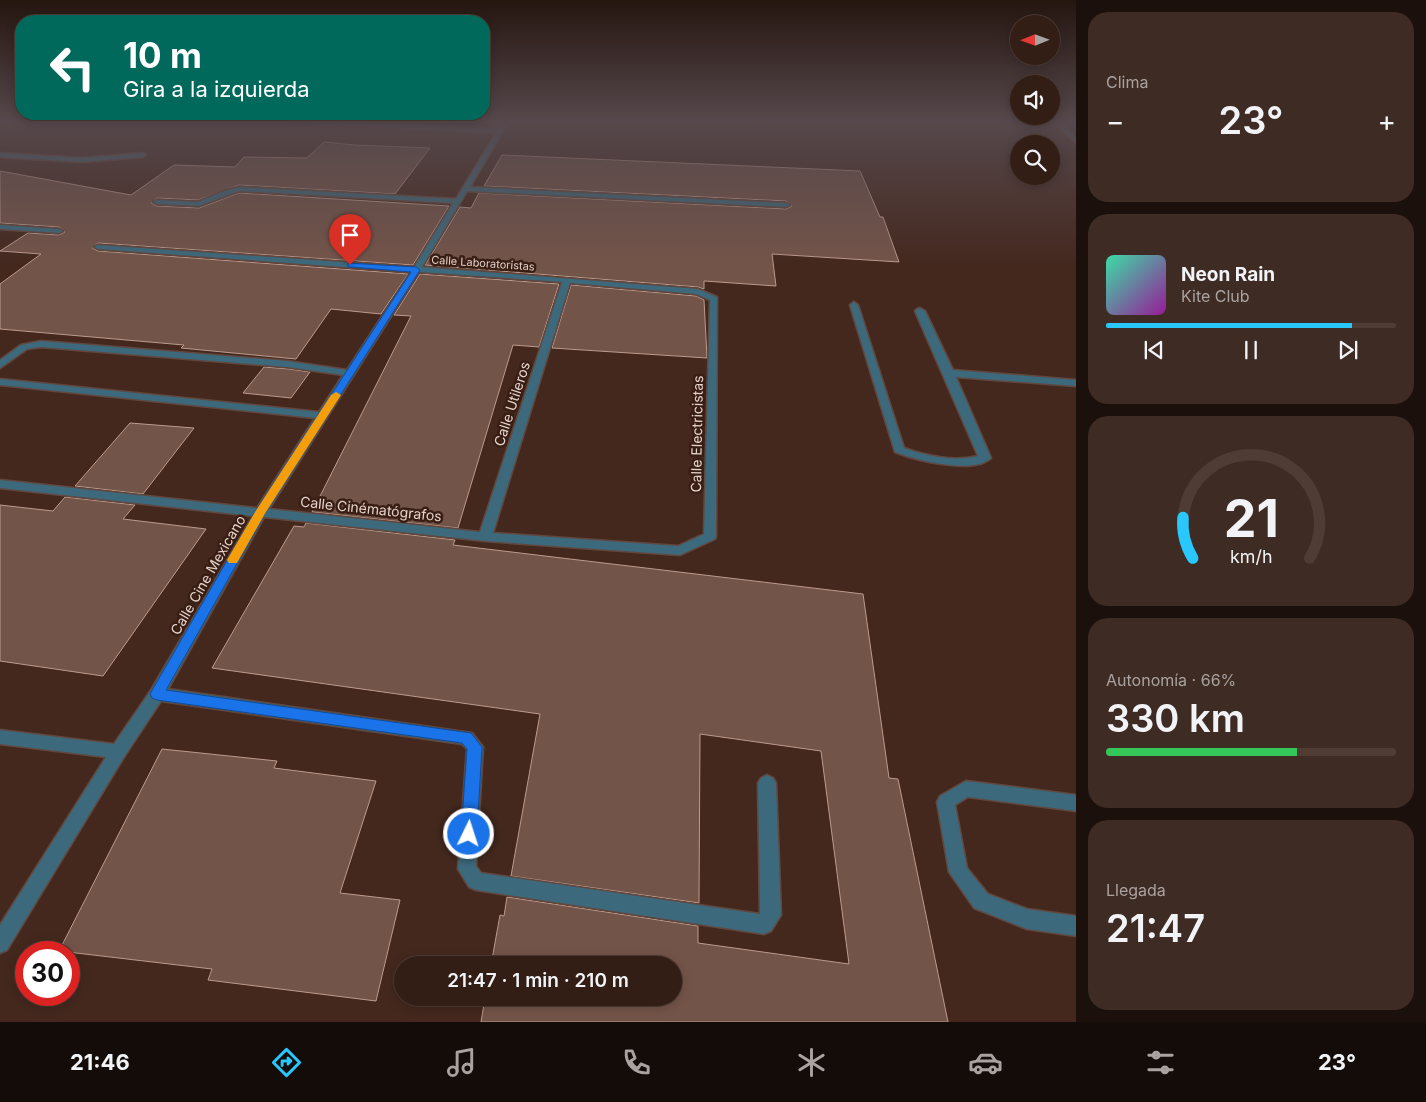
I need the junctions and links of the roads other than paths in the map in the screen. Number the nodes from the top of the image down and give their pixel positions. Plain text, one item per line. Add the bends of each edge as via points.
1 (478, 169) edge
2 (462, 195) junction
3 (157, 202) dead end
4 (786, 205) dead end
5 (0, 227) edge
6 (14, 228) junction
7 (59, 230) dead end
8 (0, 237) edge
9 (98, 247) dead end
10 (416, 270) junction
11 (567, 280) junction
12 (714, 299) joint
13 (854, 305) dead end
14 (920, 311) dead end
15 (0, 365) edge
16 (349, 373) junction
17 (949, 373) junction
18 (0, 382) edge
19 (1076, 383) edge
20 (323, 416) junction
21 (0, 484) edge
22 (261, 512) junction
23 (485, 537) junction
24 (680, 551) joint
25 (157, 694) junction
26 (0, 736) edge
27 (118, 752) junction
28 (767, 783) dead end
29 (1076, 803) edge
30 (1076, 926) edge
31 (0, 943) edge

1 - 2 street, Calle Cine Mexicano
2 - 3 street via 239,189 199,204
2 - 4 street
2 - 10 street, Calle Cine Mexicano
5 - 6 street
6 - 7 street
6 - 8 street
9 - 10 street, Calle Laboratoristas
10 - 11 street, Calle Laboratoristas
10 - 16 street, Calle Cine Mexicano
11 - 12 street, Calle Laboratoristas via 698,292
11 - 23 street, Calle Utileros
12 - 24 street, Calle Electricistas via 710,536
13 - 17 street via 899,450 911,456 978,462 985,458
14 - 17 street
15 - 16 street via 24,347 41,344 286,364
16 - 20 street, Calle Cine Mexicano
17 - 19 street
18 - 20 street
20 - 22 street, Calle Cine Mexicano
21 - 22 street, Calle Cinématógrafos
22 - 23 street, Calle Cinématógrafos
22 - 25 street, Calle Cine Mexicano
23 - 24 street, Calle Cinématógrafos
25 - 27 street, Calle Cine Mexicano
25 - 28 street via 466,738 475,747 467,869 476,881 764,924 772,915
26 - 27 street
27 - 31 street, Calle Cine Mexicano
29 - 30 street via 966,789 946,802 958,872 981,901 1027,919

